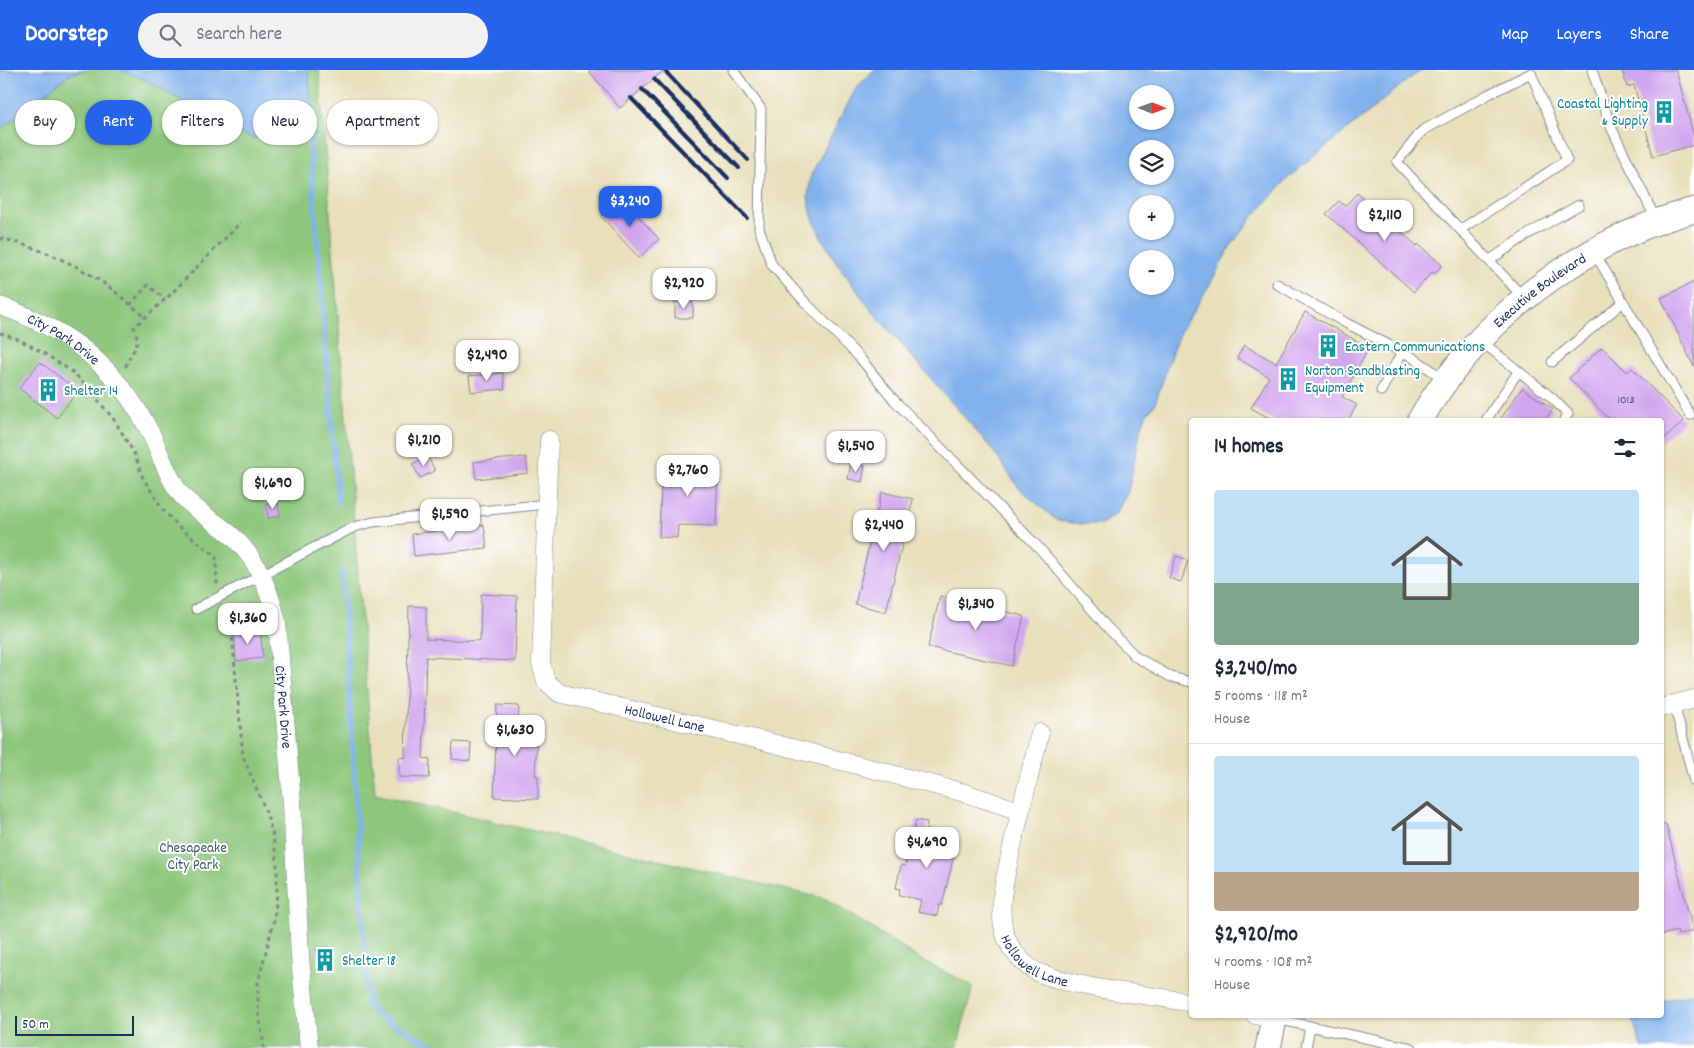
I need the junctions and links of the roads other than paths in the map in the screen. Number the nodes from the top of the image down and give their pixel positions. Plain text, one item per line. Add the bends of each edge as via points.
1 (732, 70) edge
2 (1592, 70) edge
3 (1579, 205) dead end
4 (1694, 210) edge
5 (1657, 222) junction
6 (1461, 229) junction
7 (1594, 252) junction
8 (1490, 260) junction
9 (1277, 284) dead end
10 (1525, 299) junction
11 (1623, 302) junction
12 (0, 306) edge
13 (1480, 340) junction
14 (1402, 352) junction
15 (1552, 362) dead end
16 (1518, 372) junction
17 (1446, 381) junction
18 (1381, 392) dead end
19 (1690, 415) dead end
20 (1421, 418) edge
21 (1487, 418) edge
22 (1565, 418) edge
23 (549, 440) dead end
24 (547, 504) junction
25 (262, 576) junction
26 (196, 609) dead end
27 (1189, 682) edge
28 (1694, 699) edge
29 (1668, 706) edge
30 (1040, 733) dead end
31 (1694, 782) edge
32 (1020, 811) junction
33 (1189, 1003) edge
34 (1268, 1018) edge
35 (1276, 1018) edge
36 (1310, 1026) junction
37 (309, 1048) edge
38 (1268, 1048) edge
39 (1306, 1048) edge
40 (1412, 1048) edge

1 - 27 lane via 762,109 759,228 772,265 895,400 1041,550 1136,657 1170,677
2 - 5 lane via 1611,127
3 - 8 lane
4 - 5 street, Executive Boulevard
5 - 7 street, Executive Boulevard
6 - 6 lane via 1567,160 1531,74 1422,132 1397,162
6 - 8 lane
7 - 10 street, Executive Boulevard
7 - 11 lane
8 - 10 lane
9 - 14 lane
10 - 13 street, Executive Boulevard
11 - 15 lane
11 - 19 lane
12 - 25 street, City Park Drive via 45,324 90,353 108,370 132,400 181,494 242,546
13 - 16 lane
13 - 17 street, Executive Boulevard
14 - 17 lane
14 - 18 lane
16 - 21 lane
16 - 22 lane via 1551,397 1568,414
17 - 20 street, Executive Boulevard
23 - 24 street, Hollowell Lane
24 - 25 lane via 373,522 354,528
24 - 32 street, Hollowell Lane via 541,663 546,680 559,693 777,744 965,793
25 - 26 lane
25 - 37 street, City Park Drive via 277,622
28 - 29 street
29 - 31 lane
30 - 32 street, Hollowell Lane
32 - 33 street, Hollowell Lane via 1001,907 1003,928 1018,958 1042,974 1095,988
34 - 38 street
35 - 36 lane
36 - 39 lane
36 - 40 lane

